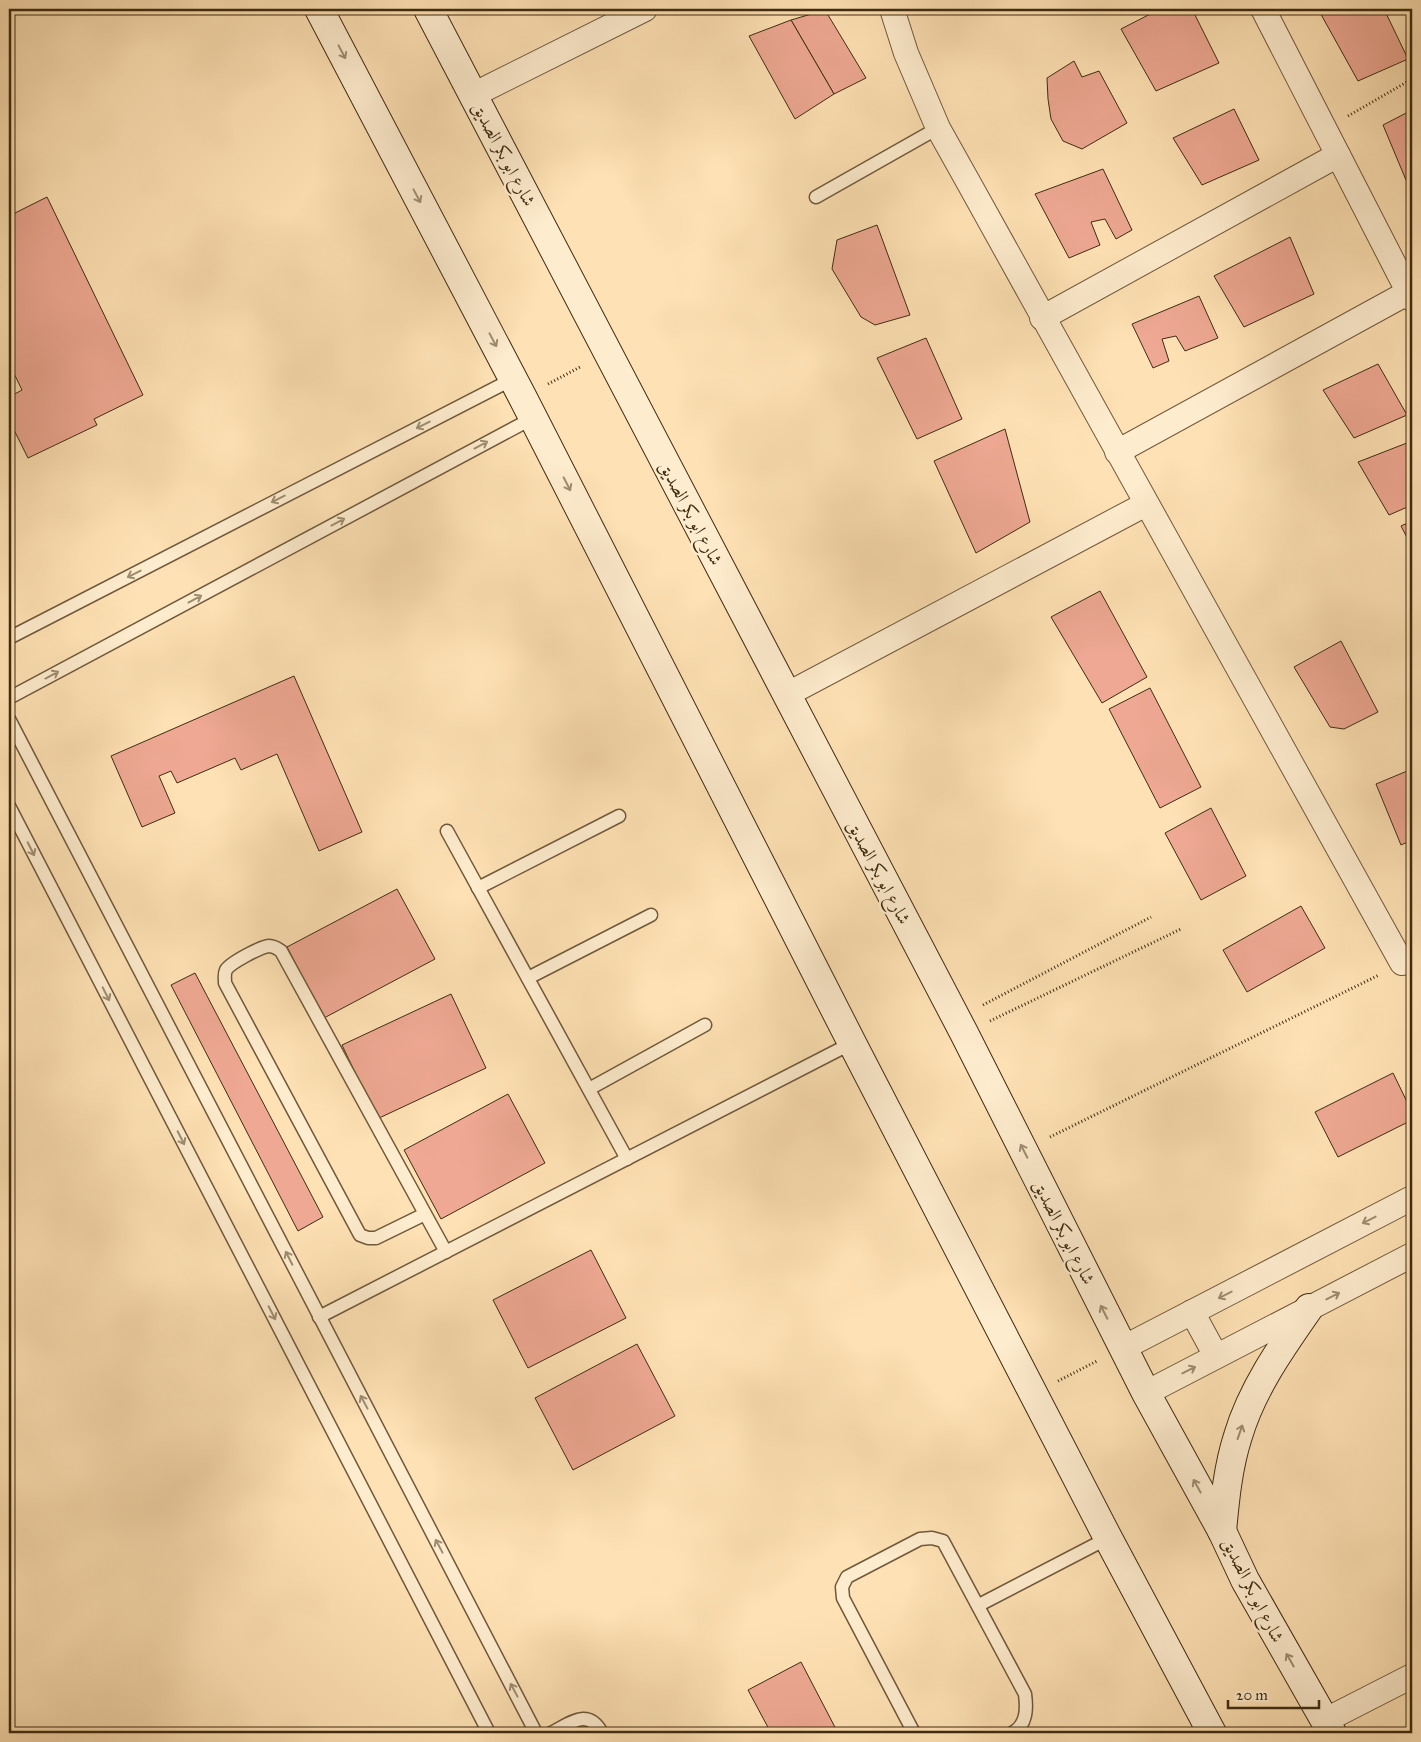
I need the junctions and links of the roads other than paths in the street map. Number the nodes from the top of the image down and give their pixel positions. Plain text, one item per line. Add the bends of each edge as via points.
1 (320, 9) edge
2 (428, 9) edge
3 (645, 9) edge
4 (892, 9) edge
5 (1262, 9) edge
6 (473, 95) junction
7 (938, 128) junction
8 (1338, 155) junction
9 (816, 197) dead end
10 (1410, 296) edge
11 (1042, 318) junction
12 (523, 398) junction
13 (1117, 452) junction
14 (1146, 504) junction
15 (9, 638) edge
16 (786, 695) junction
17 (9, 698) edge
18 (9, 719) edge
19 (9, 806) edge
20 (619, 816) dead end
21 (447, 831) dead end
22 (478, 888) junction
23 (651, 915) dead end
24 (1407, 961) edge
25 (528, 978) junction
26 (705, 1025) dead end
27 (852, 1043) junction
28 (589, 1089) junction
29 (627, 1159) junction
30 (1412, 1198) edge
31 (425, 1214) junction
32 (446, 1252) junction
33 (1412, 1255) edge
34 (1309, 1308) junction
35 (1192, 1312) junction
36 (320, 1317) junction
37 (1123, 1348) junction
38 (1216, 1356) junction
39 (1146, 1393) junction
40 (1222, 1531) junction
41 (1108, 1538) junction
42 (979, 1606) junction
43 (1412, 1676) edge
44 (1328, 1727) edge
45 (489, 1733) edge
46 (536, 1733) edge
47 (551, 1733) edge
48 (602, 1733) edge
49 (914, 1733) edge
50 (1012, 1733) edge
51 (1212, 1733) edge

1 -> 12 main road
2 - 6 main road, شارع ابو بكر الصديق
3 - 6 street
4 - 7 street via 906,53
5 - 8 street
6 - 16 main road, شارع ابو بكر الصديق
7 - 9 lane
7 - 11 street
8 - 10 street
8 - 11 street
10 - 13 street
11 - 13 street
12 -> 15 lane
17 -> 12 lane
12 -> 27 main road
13 - 14 street
14 - 16 street
14 - 24 street
37 -> 16 main road, شارع ابو بكر الصديق via 960,1026
36 -> 18 lane
19 -> 45 lane
20 - 22 lane
21 - 22 lane
22 - 25 lane
23 - 25 lane
25 - 28 lane
26 - 28 lane
27 - 29 lane
27 - 41 main road
28 - 29 lane
29 - 32 lane
30 -> 35 street
31 - 31 lane via 376,1238 360,1235 225,982 227,969 232,964 261,948 268,946 281,950
31 - 32 lane
32 - 36 lane
34 -> 33 street
34 - 38 street
40 -> 34 main road via 1227,1483 1238,1435 1256,1390 1280,1348
35 - 37 street
35 - 38 street
46 -> 36 lane
37 - 39 main road, شارع ابو بكر الصديق
39 -> 38 street
40 -> 39 main road, شارع ابو بكر الصديق
44 -> 40 main road, شارع ابو بكر الصديق via 1244,1580
41 - 42 lane
41 - 51 main road
42 - 49 lane via 943,1541 932,1538 920,1539 847,1577 842,1587 843,1598
42 - 50 lane via 1025,1694 1027,1708 1024,1721
43 - 44 street
47 - 48 lane via 588,1718

